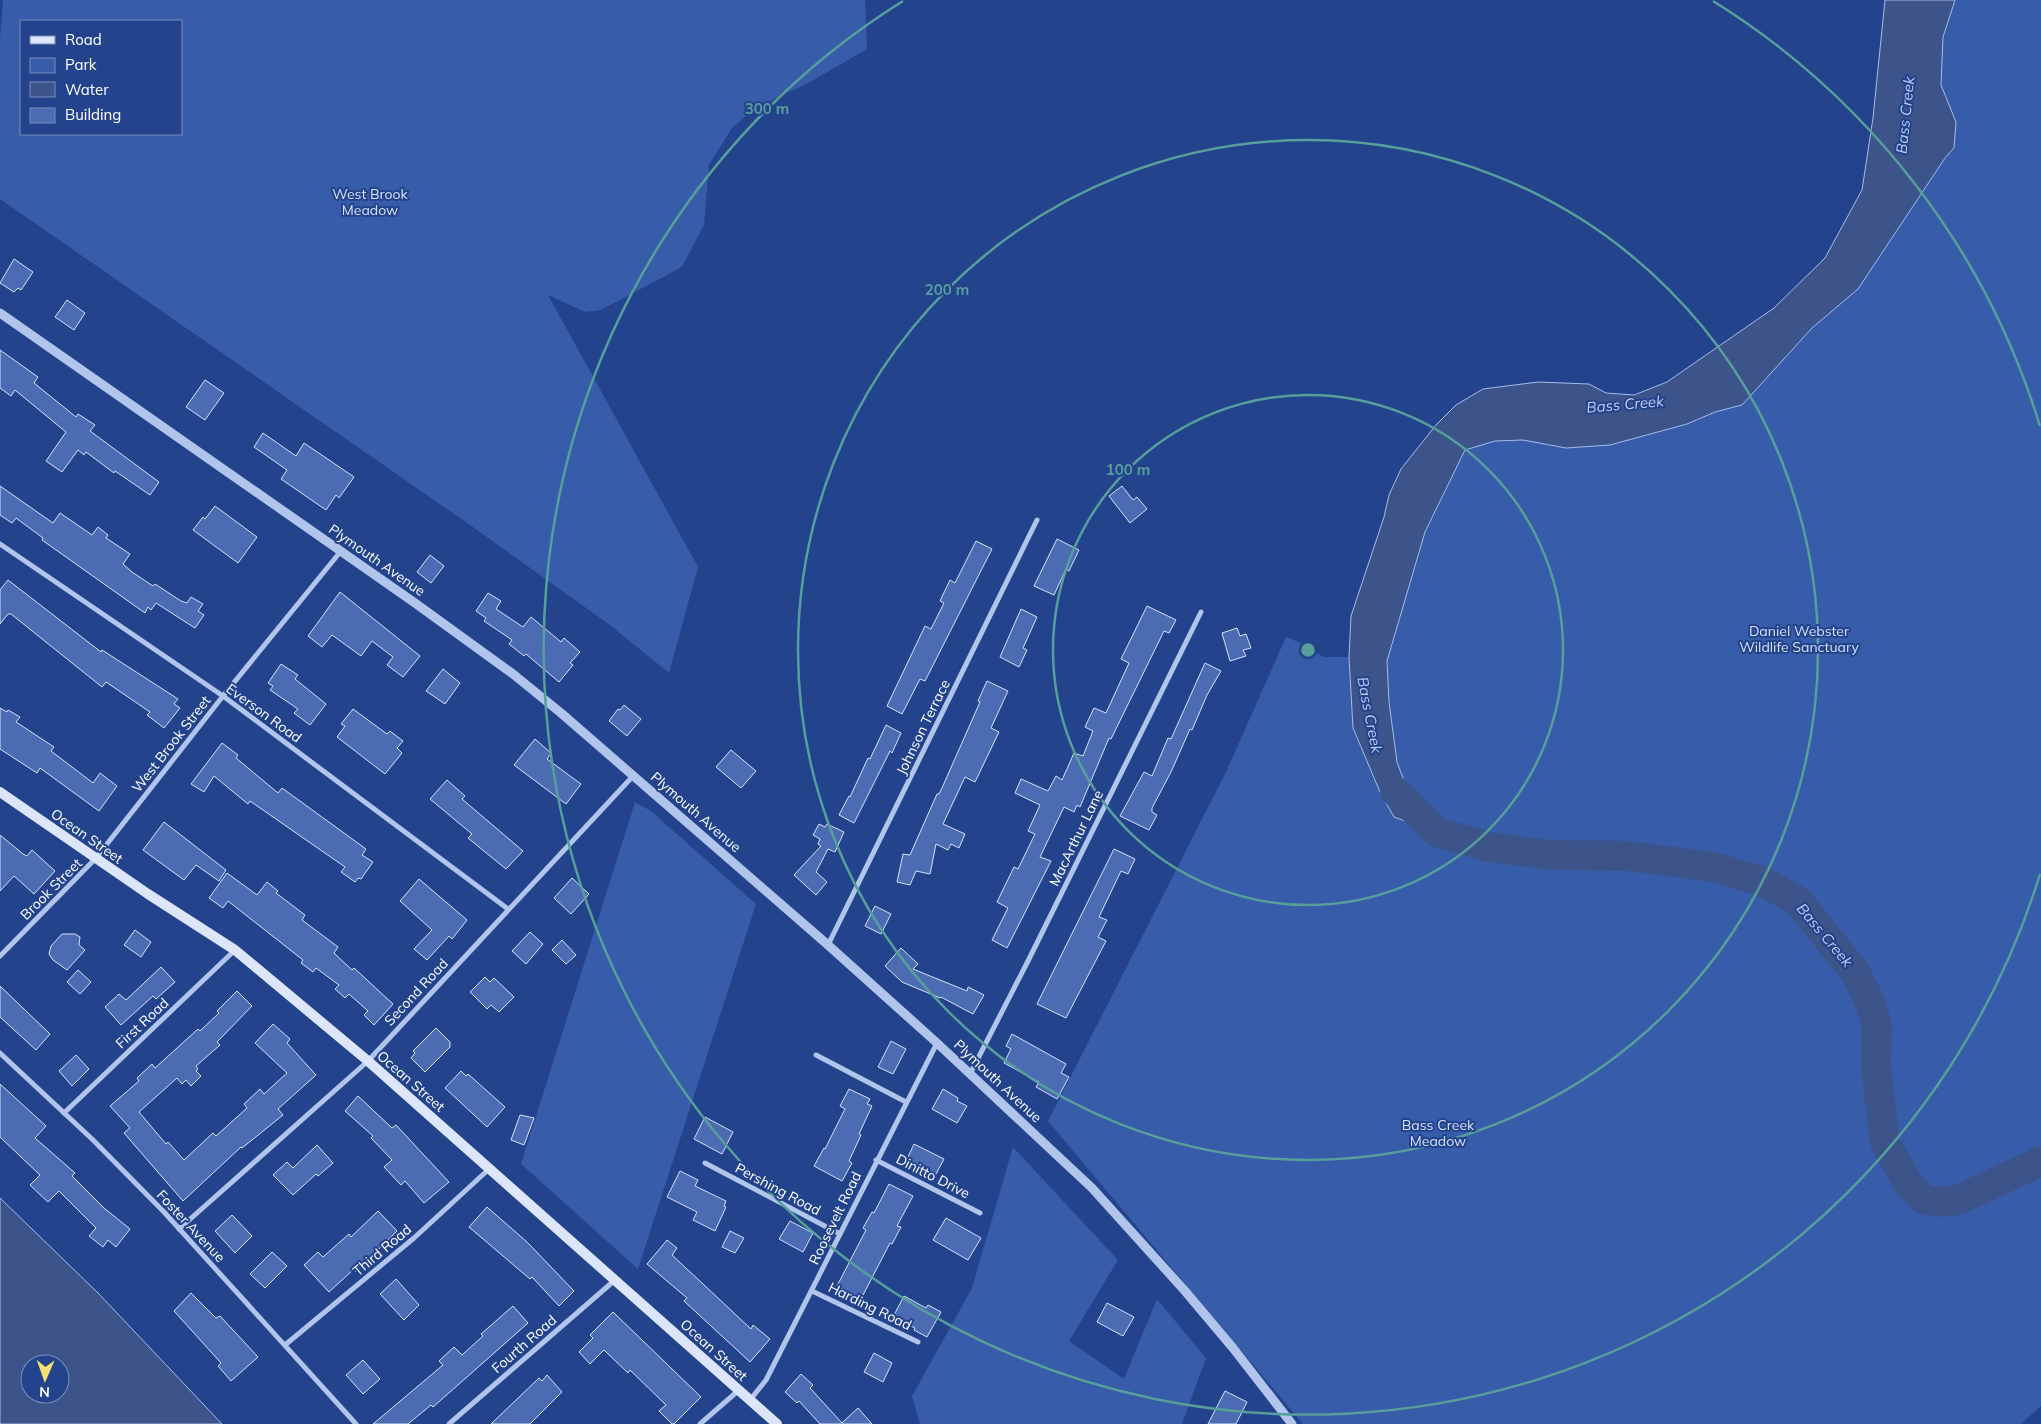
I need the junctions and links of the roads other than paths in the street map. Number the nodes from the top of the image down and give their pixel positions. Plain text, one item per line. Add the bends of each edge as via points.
1 (0, 314) edge
2 (1038, 520) dead end
3 (0, 544) edge
4 (341, 551) junction
5 (1201, 612) dead end
6 (223, 696) junction
7 (633, 776) junction
8 (0, 792) edge
9 (96, 858) junction
10 (508, 909) junction
11 (828, 945) junction
12 (235, 950) junction
13 (0, 956) edge
14 (937, 1043) junction
15 (0, 1053) edge
16 (816, 1055) dead end
17 (368, 1061) junction
18 (970, 1074) junction
19 (906, 1102) junction
20 (64, 1113) junction
21 (876, 1160) junction
22 (705, 1163) dead end
23 (489, 1168) junction
24 (980, 1213) dead end
25 (179, 1229) junction
26 (840, 1234) junction
27 (615, 1280) junction
28 (812, 1291) junction
29 (918, 1342) dead end
30 (285, 1345) junction
31 (739, 1390) junction
32 (750, 1400) junction
33 (356, 1424) edge
34 (449, 1424) edge
35 (700, 1424) edge
36 (777, 1424) edge
37 (1292, 1424) edge

1 - 4 street, Plymouth Avenue
2 - 11 street, Johnson Terrace
3 - 6 street, Everson Road
4 - 6 street, West Brook Street
4 - 7 street, Plymouth Avenue via 513,674
5 - 18 street, MacArthur Lane
6 - 9 street, West Brook Street
6 - 10 street, Everson Road
7 - 10 street, Second Road
7 - 11 street, Plymouth Avenue
8 - 9 main road, Ocean Street
9 - 12 main road, Ocean Street
9 - 13 street, Brook Street
10 - 17 street, Second Road
11 - 14 street, Plymouth Avenue
12 - 17 main road, Ocean Street
12 - 20 street, First Road
14 - 18 street, Plymouth Avenue
14 - 19 street, Roosevelt Road
15 - 20 street, Foster Avenue
16 - 19 street
17 - 23 main road, Ocean Street
17 - 25 street, Second Road
18 - 37 street, Plymouth Avenue via 1092,1188 1185,1290
19 - 21 street, Roosevelt Road
20 - 25 street, Foster Avenue
21 - 24 street, Dinitto Drive
21 - 26 street, Roosevelt Road
22 - 26 street, Pershing Road
23 - 27 main road, Ocean Street
23 - 30 street, Third Road via 414,1238
25 - 30 street, Foster Avenue
26 - 28 street, Roosevelt Road
27 - 31 main road, Ocean Street
27 - 34 street, Fourth Road
28 - 29 street, Harding Road
28 - 32 street, Roosevelt Road via 766,1380
30 - 33 street, Foster Avenue
31 - 32 main road, Ocean Street
31 - 35 street
32 - 36 main road, Ocean Street

